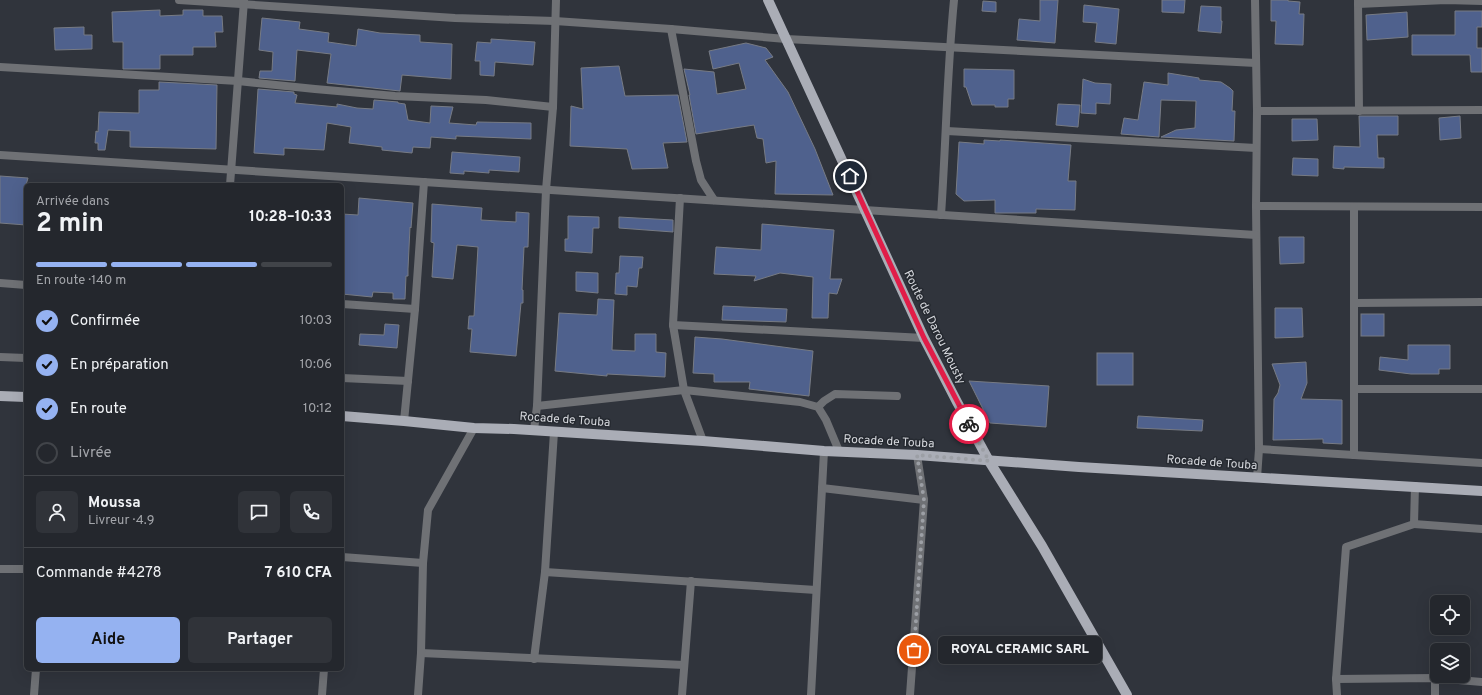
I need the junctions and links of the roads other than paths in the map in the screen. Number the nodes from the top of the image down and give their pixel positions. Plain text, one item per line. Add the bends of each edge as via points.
1 (179, 0) edge
2 (556, 0) edge
3 (768, 0) edge
4 (954, 0) edge
5 (1255, 0) edge
6 (1482, 1) edge
7 (243, 2) edge
8 (1358, 2) edge
9 (555, 21) junction
10 (671, 29) junction
11 (786, 39) junction
12 (949, 47) junction
13 (1256, 63) junction
14 (0, 67) edge
15 (238, 81) junction
16 (554, 107) junction
17 (1482, 110) edge
18 (1257, 111) junction
19 (1359, 111) junction
20 (946, 131) junction
21 (1256, 148) junction
22 (0, 155) edge
23 (231, 170) junction
24 (424, 182) junction
25 (230, 183) edge
26 (546, 190) junction
27 (680, 198) junction
28 (714, 200) junction
29 (1256, 206) junction
30 (1354, 207) junction
31 (1482, 207) edge
32 (864, 210) junction
33 (941, 215) junction
34 (1256, 235) junction
35 (0, 283) edge
36 (24, 285) edge
37 (1482, 302) edge
38 (1355, 303) junction
39 (344, 304) edge
40 (415, 309) junction
41 (673, 325) junction
42 (924, 338) junction
43 (0, 357) edge
44 (24, 358) edge
45 (344, 378) edge
46 (408, 381) junction
47 (1355, 389) junction
48 (1482, 389) edge
49 (684, 390) junction
50 (0, 396) edge
51 (897, 396) dead end
52 (24, 398) edge
53 (537, 406) junction
54 (818, 407) junction
55 (344, 416) edge
56 (404, 421) junction
57 (474, 428) junction
58 (534, 430) junction
59 (554, 432) junction
60 (703, 441) junction
61 (1259, 449) junction
62 (824, 451) junction
63 (839, 451) junction
64 (917, 455) junction
65 (1354, 456) junction
66 (989, 461) junction
67 (1482, 463) edge
68 (1257, 478) junction
69 (1415, 486) junction
70 (822, 488) junction
71 (1482, 491) edge
72 (924, 500) junction
73 (1414, 524) junction
74 (1482, 529) edge
75 (344, 557) edge
76 (423, 563) junction
77 (0, 569) edge
78 (24, 569) edge
79 (545, 572) junction
80 (690, 581) junction
81 (816, 590) junction
82 (421, 653) junction
83 (534, 659) junction
84 (684, 665) junction
85 (36, 671) edge
86 (324, 671) edge
87 (1430, 678) edge
88 (1336, 679) junction
89 (1470, 681) edge
90 (1482, 682) edge
91 (1435, 683) edge
92 (34, 695) edge
93 (322, 695) edge
94 (418, 695) edge
95 (682, 695) edge
96 (811, 695) edge
97 (910, 695) edge
98 (1127, 695) edge
99 (1337, 695) edge
100 (1435, 695) edge

1 - 7 street
2 - 9 street
3 - 11 main road, Route de Darou Mousty
4 - 12 street
5 - 13 street
6 - 8 street
7 - 9 street via 455,18
7 - 15 street
8 - 19 street
9 - 10 street
9 - 16 street
10 - 11 street
10 - 28 street via 696,161 701,180
11 - 12 street
11 - 32 main road, Route de Darou Mousty
12 - 13 street
12 - 20 street
13 - 18 street
14 - 15 street
15 - 16 street via 395,96 486,100
15 - 23 street
16 - 26 street
17 - 19 street
18 - 19 street
18 - 21 street
20 - 21 street
20 - 33 street
21 - 29 street
22 - 23 street
23 - 24 street
23 - 25 street
24 - 26 street
24 - 40 street
26 - 27 street
26 - 53 street
27 - 28 street
27 - 41 street
28 - 32 street
29 - 30 street
29 - 34 street
30 - 31 street
30 - 38 street
32 - 33 street
32 - 42 main road, Route de Darou Mousty
33 - 34 street
34 - 61 street
35 - 36 street
37 - 38 street
38 - 47 street
39 - 40 street
40 - 46 street
41 - 42 street
41 - 49 street
42 - 66 main road, Route de Darou Mousty
43 - 44 street
45 - 46 street
46 - 56 street
47 - 48 street
47 - 65 street
49 - 53 street
49 - 54 street via 800,402
49 - 60 street
50 - 52 main road
51 - 54 street via 835,394
53 - 58 street
54 - 63 street
55 - 56 main road, Rocade de Touba
56 - 57 main road, Rocade de Touba
57 - 58 main road, Rocade de Touba
57 - 76 street via 428,510
58 - 59 main road, Rocade de Touba
59 - 60 main road, Rocade de Touba
59 - 79 street
60 - 62 main road, Rocade de Touba
61 - 65 street
61 - 68 street
62 - 63 main road, Rocade de Touba
62 - 70 street
63 - 64 main road, Rocade de Touba
64 - 66 main road, Rocade de Touba
64 - 72 street
65 - 67 street
66 - 68 main road, Rocade de Touba
66 - 98 main road, Route de Darou Mousty via 1046,553
68 - 69 main road, Rocade de Touba
69 - 71 main road, Rocade de Touba
69 - 73 street
70 - 72 street
70 - 81 street
72 - 97 street
73 - 74 street
73 - 88 street via 1346,547
75 - 76 street
76 - 82 street
77 - 78 street
79 - 80 street
79 - 83 street
80 - 81 street
80 - 84 street
81 - 96 street
82 - 83 street
82 - 94 street
83 - 84 street
84 - 95 street
85 - 92 street
86 - 93 street
87 - 88 street
88 - 99 street
89 - 90 street
91 - 100 street

